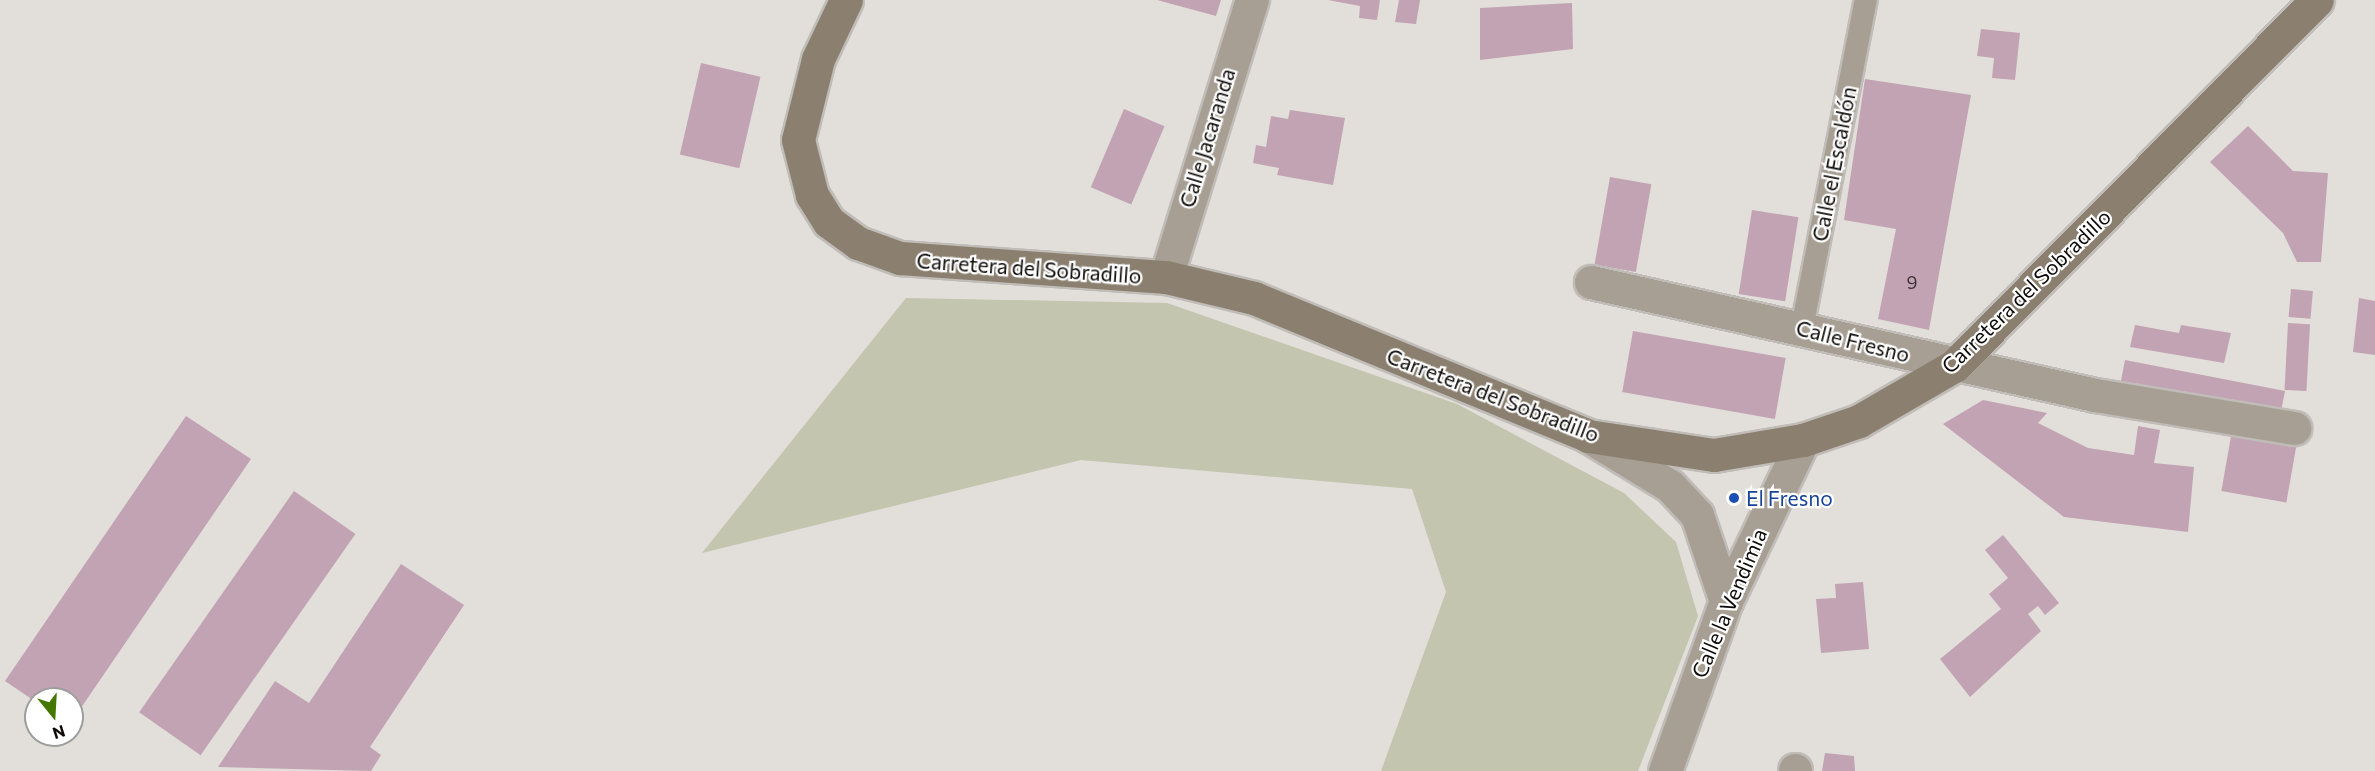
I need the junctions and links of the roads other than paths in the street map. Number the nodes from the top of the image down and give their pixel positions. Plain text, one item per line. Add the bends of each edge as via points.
1 (846, 0) edge
2 (1252, 0) edge
3 (1866, 0) edge
4 (2317, 0) edge
5 (1166, 277) junction
6 (1591, 282) dead end
7 (1802, 328) junction
8 (1954, 366) junction
9 (2294, 428) dead end
10 (1588, 436) junction
11 (1803, 440) junction
12 (1726, 600) junction
13 (1665, 771) edge

1 - 5 main road, Carretera del Sobradillo via 818,59 798,140 801,168 829,222 858,243 900,258
2 - 5 street, Calle Jacaranda
3 - 7 lane, Calle el Escaldón
4 - 8 main road, Carretera del Sobradillo
5 - 10 main road, Carretera del Sobradillo via 1254,298
6 - 7 street, Calle Fresno
7 - 8 street, Calle Fresno
8 - 9 street, Calle Fresno
8 - 11 main road, Carretera del Sobradillo via 1911,395
10 - 11 main road, Carretera del Sobradillo via 1714,455
10 - 12 street via 1670,486 1697,515
11 - 12 street, Calle la Vendimia
12 - 13 street, Calle la Vendimia

